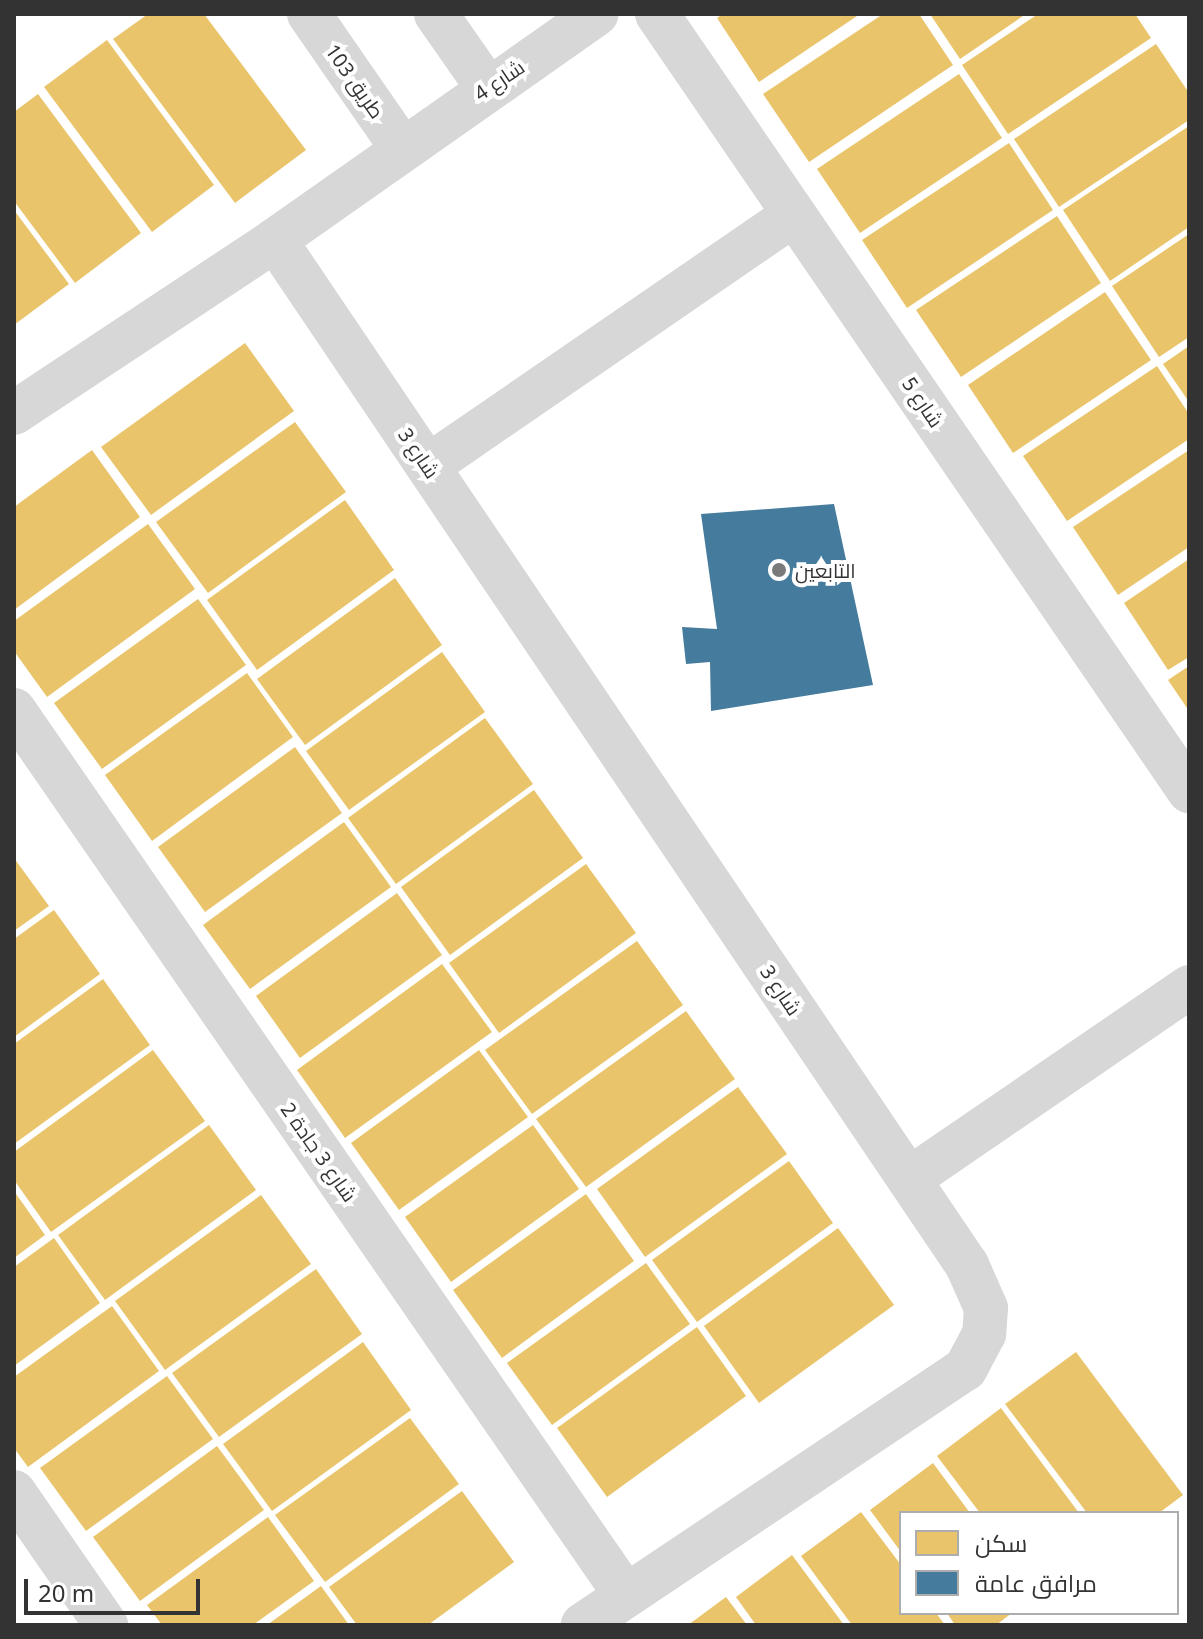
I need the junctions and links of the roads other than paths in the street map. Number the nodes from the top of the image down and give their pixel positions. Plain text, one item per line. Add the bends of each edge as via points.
1 (309, 14) edge
2 (436, 14) edge
3 (597, 14) edge
4 (657, 14) edge
5 (487, 87) junction
6 (401, 147) junction
7 (794, 214) junction
8 (275, 240) junction
9 (14, 413) edge
10 (428, 466) junction
11 (14, 710) edge
12 (1189, 791) edge
13 (1189, 987) edge
14 (909, 1179) junction
15 (14, 1492) edge
16 (624, 1593) junction
17 (106, 1625) edge
18 (583, 1625) edge

1 - 6 street, طريق 103
2 - 5 street
3 - 5 street, شارع 4
4 - 7 street, شارع 5
5 - 6 street, شارع 4
6 - 8 street
7 - 10 street
7 - 12 street, شارع 5
8 - 9 street
8 - 10 street, شارع 3
10 - 14 street, شارع 3
11 - 16 street, شارع 3 جادة 2
13 - 14 street
14 - 16 street, شارع 3 via 967,1265 986,1308 984,1334 965,1369
15 - 17 street
16 - 18 street, شارع 3

